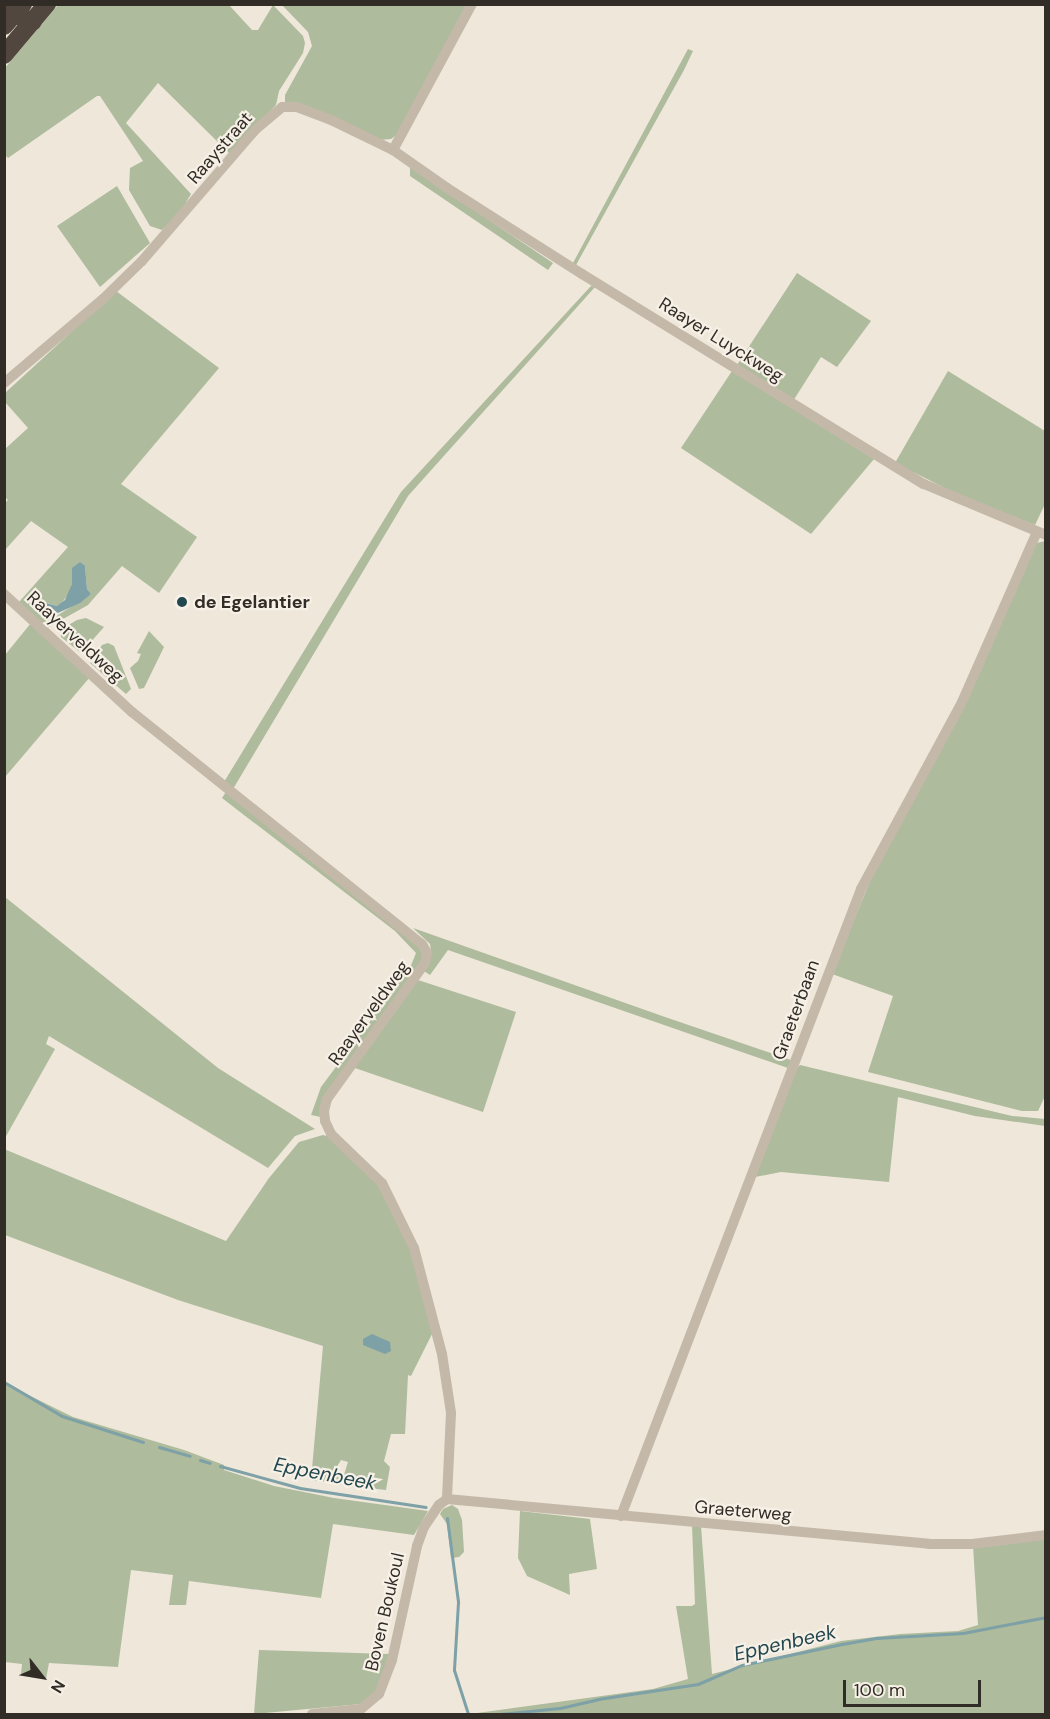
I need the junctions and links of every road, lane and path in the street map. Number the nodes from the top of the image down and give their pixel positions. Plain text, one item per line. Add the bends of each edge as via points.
1 (47, 4) edge
2 (472, 4) edge
3 (15, 11) edge
4 (33, 22) junction
5 (4, 55) edge
6 (393, 150) junction
7 (4, 383) edge
8 (1041, 533) edge
9 (4, 594) edge
10 (443, 1502) junction
11 (621, 1516) junction
12 (1046, 1534) edge
13 (312, 1714) edge

1 - 4 highway
2 - 6 street
3 - 4 highway
4 - 5 highway
6 - 7 street, Raaystraat via 329,119 297,107 282,107 255,130 142,261
6 - 8 street, Raayer Luyckweg via 582,274 924,484
8 - 11 street, Graeterbaan via 962,702 861,889
9 - 10 street, Raayerveldweg via 132,712 422,944 427,953 425,963 327,1100 324,1122 331,1134 382,1183 414,1248 442,1354 451,1413
10 - 11 street, Graeterweg
10 - 13 street, Boven Boukoul via 424,1527 417,1546 392,1660 379,1694 361,1708
11 - 12 street, Graeterweg via 929,1544 972,1544

